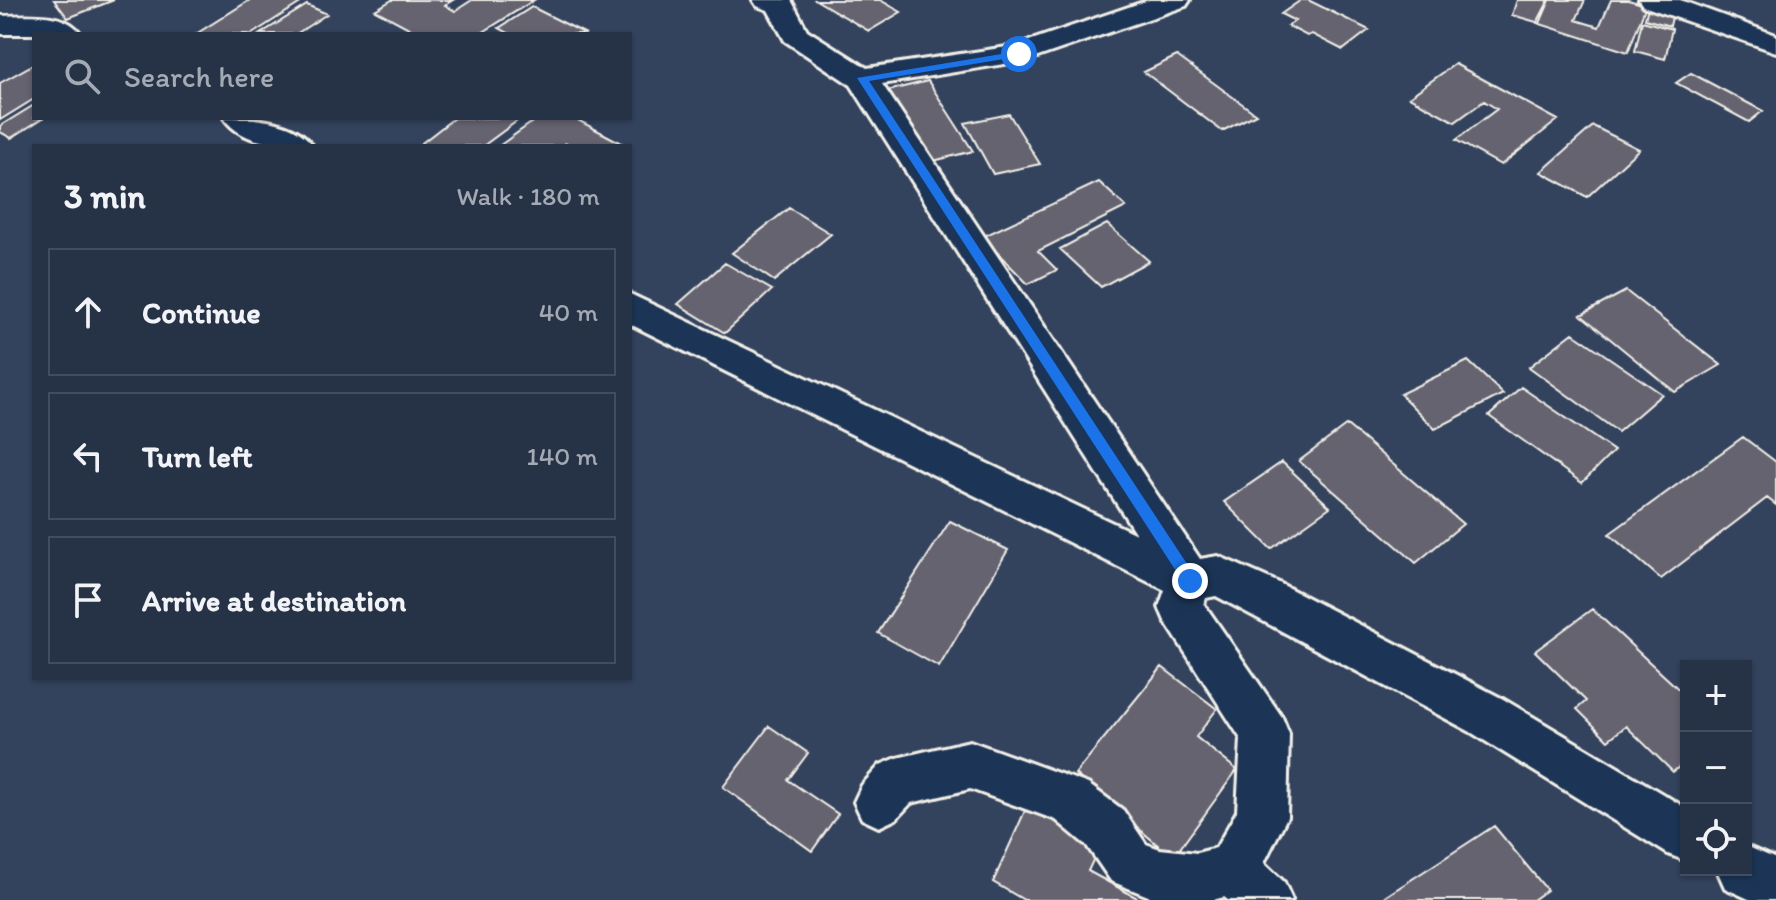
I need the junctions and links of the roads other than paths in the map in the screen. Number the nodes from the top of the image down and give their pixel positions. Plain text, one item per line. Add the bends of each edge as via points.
1 (767, 0) edge
2 (1176, 0) edge
3 (1653, 0) edge
4 (0, 25) edge
5 (63, 32) edge
6 (1775, 39) edge
7 (862, 78) junction
8 (244, 120) edge
9 (293, 144) edge
10 (632, 309) edge
11 (1190, 581) junction
12 (879, 802) dead end
13 (1680, 832) edge
14 (1752, 874) edge
15 (1249, 884) edge
16 (1776, 885) edge

1 - 7 street via 780,4 795,35
2 - 7 street via 1019,54
3 - 6 street
4 - 5 street via 48,25
7 - 11 street
8 - 9 street
10 - 11 street
11 - 13 street via 1218,576 1261,596 1486,715
11 - 15 street via 1181,607 1265,734 1262,817
12 - 15 street via 897,782 970,765 1071,801 1105,828 1129,863 1150,871
14 - 16 street

